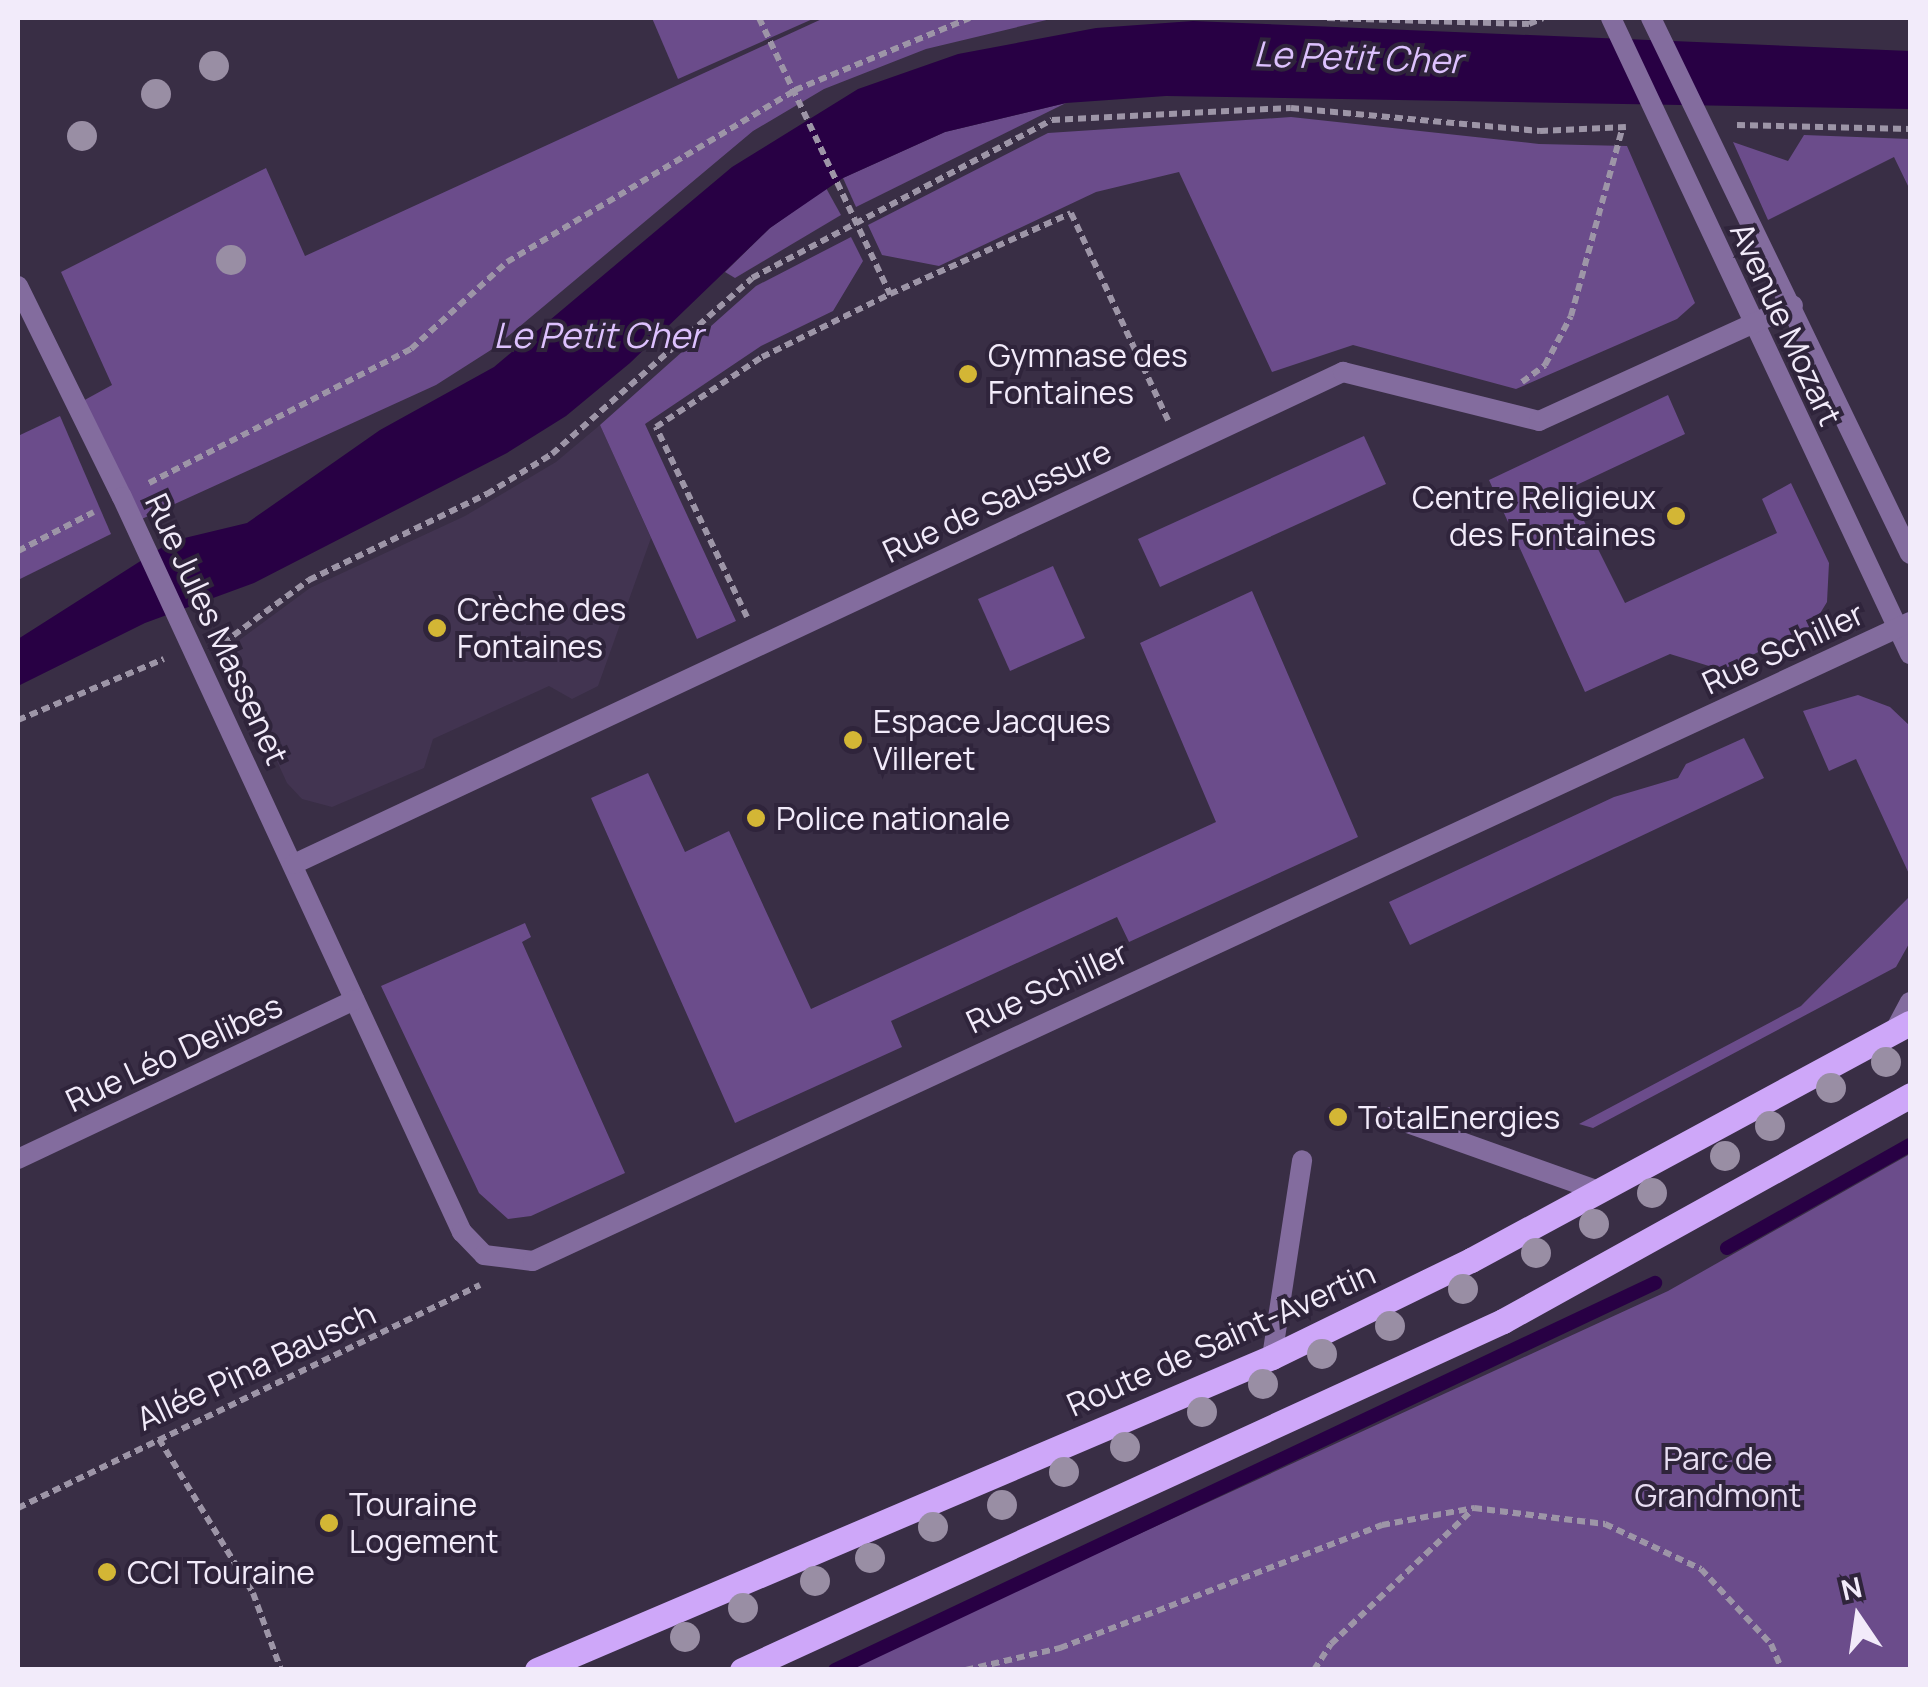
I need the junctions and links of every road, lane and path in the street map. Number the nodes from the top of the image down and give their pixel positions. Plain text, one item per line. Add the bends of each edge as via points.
1 (759, 18) edge
2 (970, 18) edge
3 (1327, 18) edge
4 (1543, 18) edge
5 (1612, 18) edge
6 (1652, 19) edge
7 (794, 90) junction
8 (1700, 117) junction
9 (1657, 118) junction
10 (1622, 128) junction
11 (1910, 129) edge
12 (854, 221) junction
13 (18, 286) edge
14 (890, 294) junction
15 (1793, 305) junction
16 (1750, 320) junction
17 (1488, 408) junction
18 (1181, 448) junction
19 (122, 497) junction
20 (18, 551) edge
21 (1910, 554) edge
22 (1902, 625) edge
23 (761, 645) junction
24 (1910, 654) edge
25 (195, 658) junction
26 (18, 720) edge
27 (294, 864) junction
28 (354, 1000) junction
29 (1910, 1002) edge
30 (1902, 1027) edge
31 (1910, 1095) edge
32 (1391, 1118) dead end
33 (18, 1159) edge
34 (1302, 1160) dead end
35 (1599, 1191) junction
36 (508, 1258) junction
37 (1272, 1357) junction
38 (158, 1439) junction
39 (18, 1508) edge
40 (1474, 1508) junction
41 (971, 1669) edge
42 (281, 1670) edge
43 (537, 1670) edge
44 (742, 1670) edge
45 (1314, 1670) edge
46 (1782, 1670) edge

1 - 7 path
2 - 7 path
3 - 4 path via 1529,24
5 - 9 street, Avenue Mozart
6 - 8 street, Avenue Mozart
7 - 12 path
7 - 19 path via 507,262 411,349
8 - 11 path via 1760,128
8 - 15 street, Avenue Mozart
9 - 10 path
9 - 16 street, Avenue Mozart
10 - 12 path via 1540,130 1290,108 1052,120
10 - 17 path via 1572,316 1545,365
12 - 14 path
12 - 25 path via 720,300 552,454 310,580
13 - 19 street, Rue Jules Massenet
14 - 18 path via 1071,213
14 - 23 path via 762,356 656,428
15 - 16 street, Rue de Saussure
15 - 21 street, Avenue Mozart
16 - 17 street, Rue de Saussure via 1539,421
16 - 22 street, Avenue Mozart
17 - 18 street, Rue de Saussure via 1343,372
18 - 23 street, Rue de Saussure
19 - 20 path
19 - 25 street, Rue Jules Massenet
22 - 24 street, Avenue Mozart
22 - 36 street, Rue Schiller via 533,1260
23 - 27 street, Rue de Saussure
25 - 26 path via 165,659
25 - 27 street, Rue Jules Massenet
27 - 28 street, Rue Jules Massenet
28 - 33 street, Rue Léo Delibes
28 - 36 street via 462,1232 484,1255
29 - 30 street
30 - 35 main road, Route de Saint-Avertin
31 - 44 main road via 1503,1321
32 - 35 street
34 - 37 street
35 - 37 main road, Route de Saint-Avertin
36 - 38 path, Allée Pina Bausch via 474,1291
37 - 43 main road, Route de Saint-Avertin
38 - 39 path, Allée Pina Bausch
38 - 42 path via 253,1593
40 - 41 path via 1382,1525 1060,1648
40 - 45 path via 1332,1644
40 - 46 path via 1605,1524 1701,1568 1770,1644

